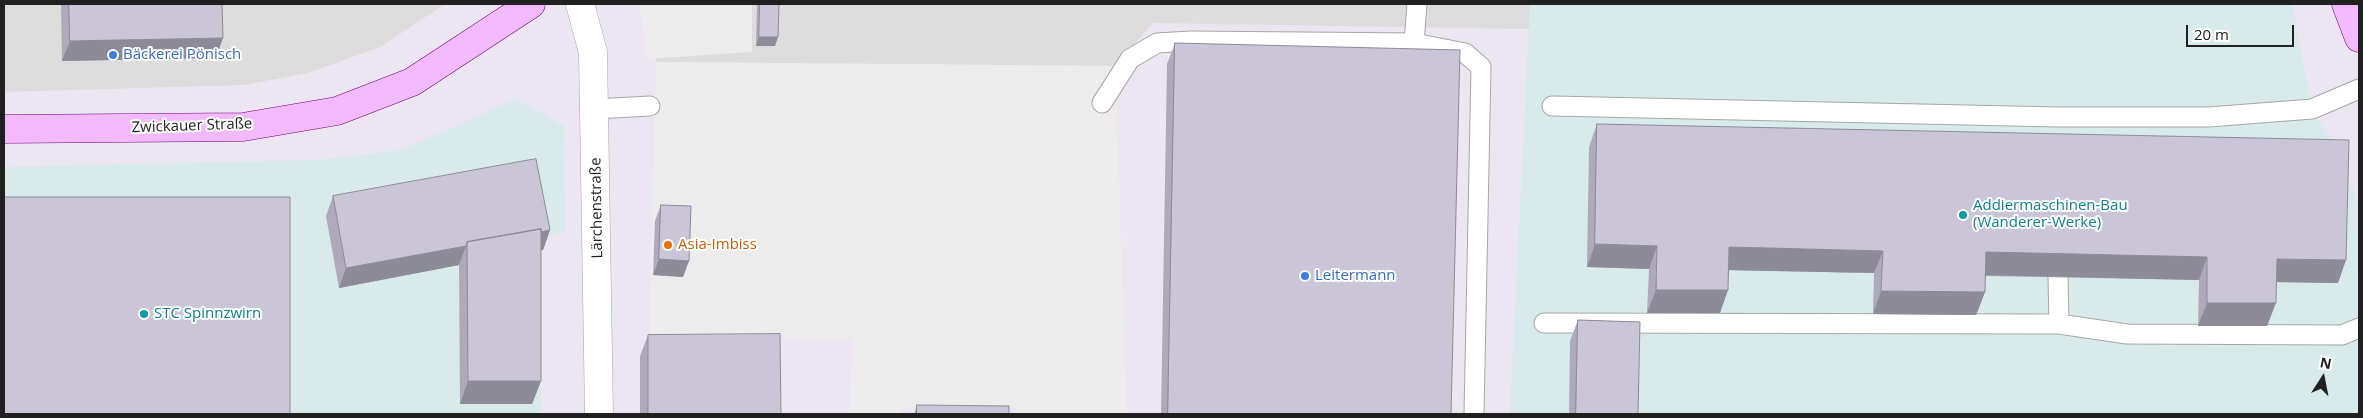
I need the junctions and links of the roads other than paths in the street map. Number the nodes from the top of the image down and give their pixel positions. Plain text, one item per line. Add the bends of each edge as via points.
1 (531, 4) edge
2 (580, 4) edge
3 (1418, 4) edge
4 (2346, 4) edge
5 (2359, 38) edge
6 (1414, 43) junction
7 (2359, 89) edge
8 (1102, 103) dead end
9 (650, 106) dead end
10 (1552, 106) dead end
11 (595, 109) junction
12 (2058, 117) junction
13 (4, 129) edge
14 (2058, 137) edge
15 (2058, 277) dead end
16 (1544, 323) dead end
17 (2059, 324) junction
18 (2351, 331) edge
19 (599, 414) edge
20 (1474, 414) edge

1 - 13 main road, Zwickauer Straße via 412,82 337,111 243,126
2 - 11 street, Lärchenstraße via 593,52
3 - 6 lane
4 - 5 main road
6 - 8 lane via 1191,41 1157,44 1130,59
6 - 20 lane via 1465,53 1481,67
7 - 12 lane via 2312,109 2209,117
9 - 11 lane
10 - 12 lane
11 - 19 street, Lärchenstraße
12 - 14 lane
15 - 17 lane
16 - 17 lane
17 - 18 lane via 2127,334

